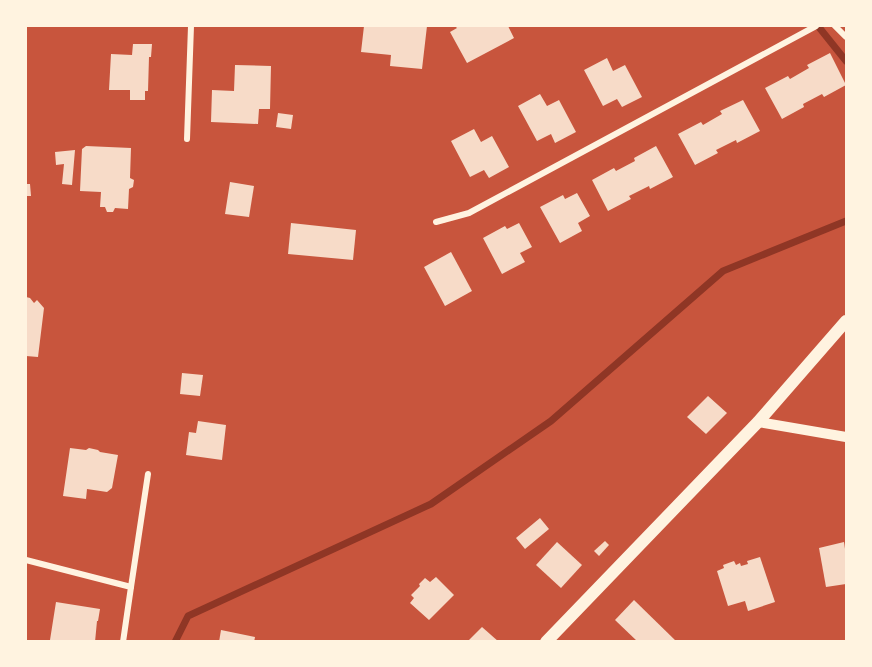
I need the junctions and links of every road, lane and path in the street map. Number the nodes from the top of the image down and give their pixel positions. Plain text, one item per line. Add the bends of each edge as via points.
1 (191, 26) edge
2 (816, 26) edge
3 (835, 26) edge
4 (846, 37) edge
5 (187, 139) dead end
6 (436, 222) dead end
7 (846, 321) edge
8 (758, 422) junction
9 (846, 436) edge
10 (148, 474) dead end
11 (26, 560) edge
12 (131, 587) junction
13 (123, 642) edge
14 (546, 642) edge

1 - 5 street
2 - 6 street via 469,213
3 - 4 street
7 - 8 main road
8 - 9 street
8 - 14 main road
10 - 12 street
11 - 12 street
12 - 13 street

